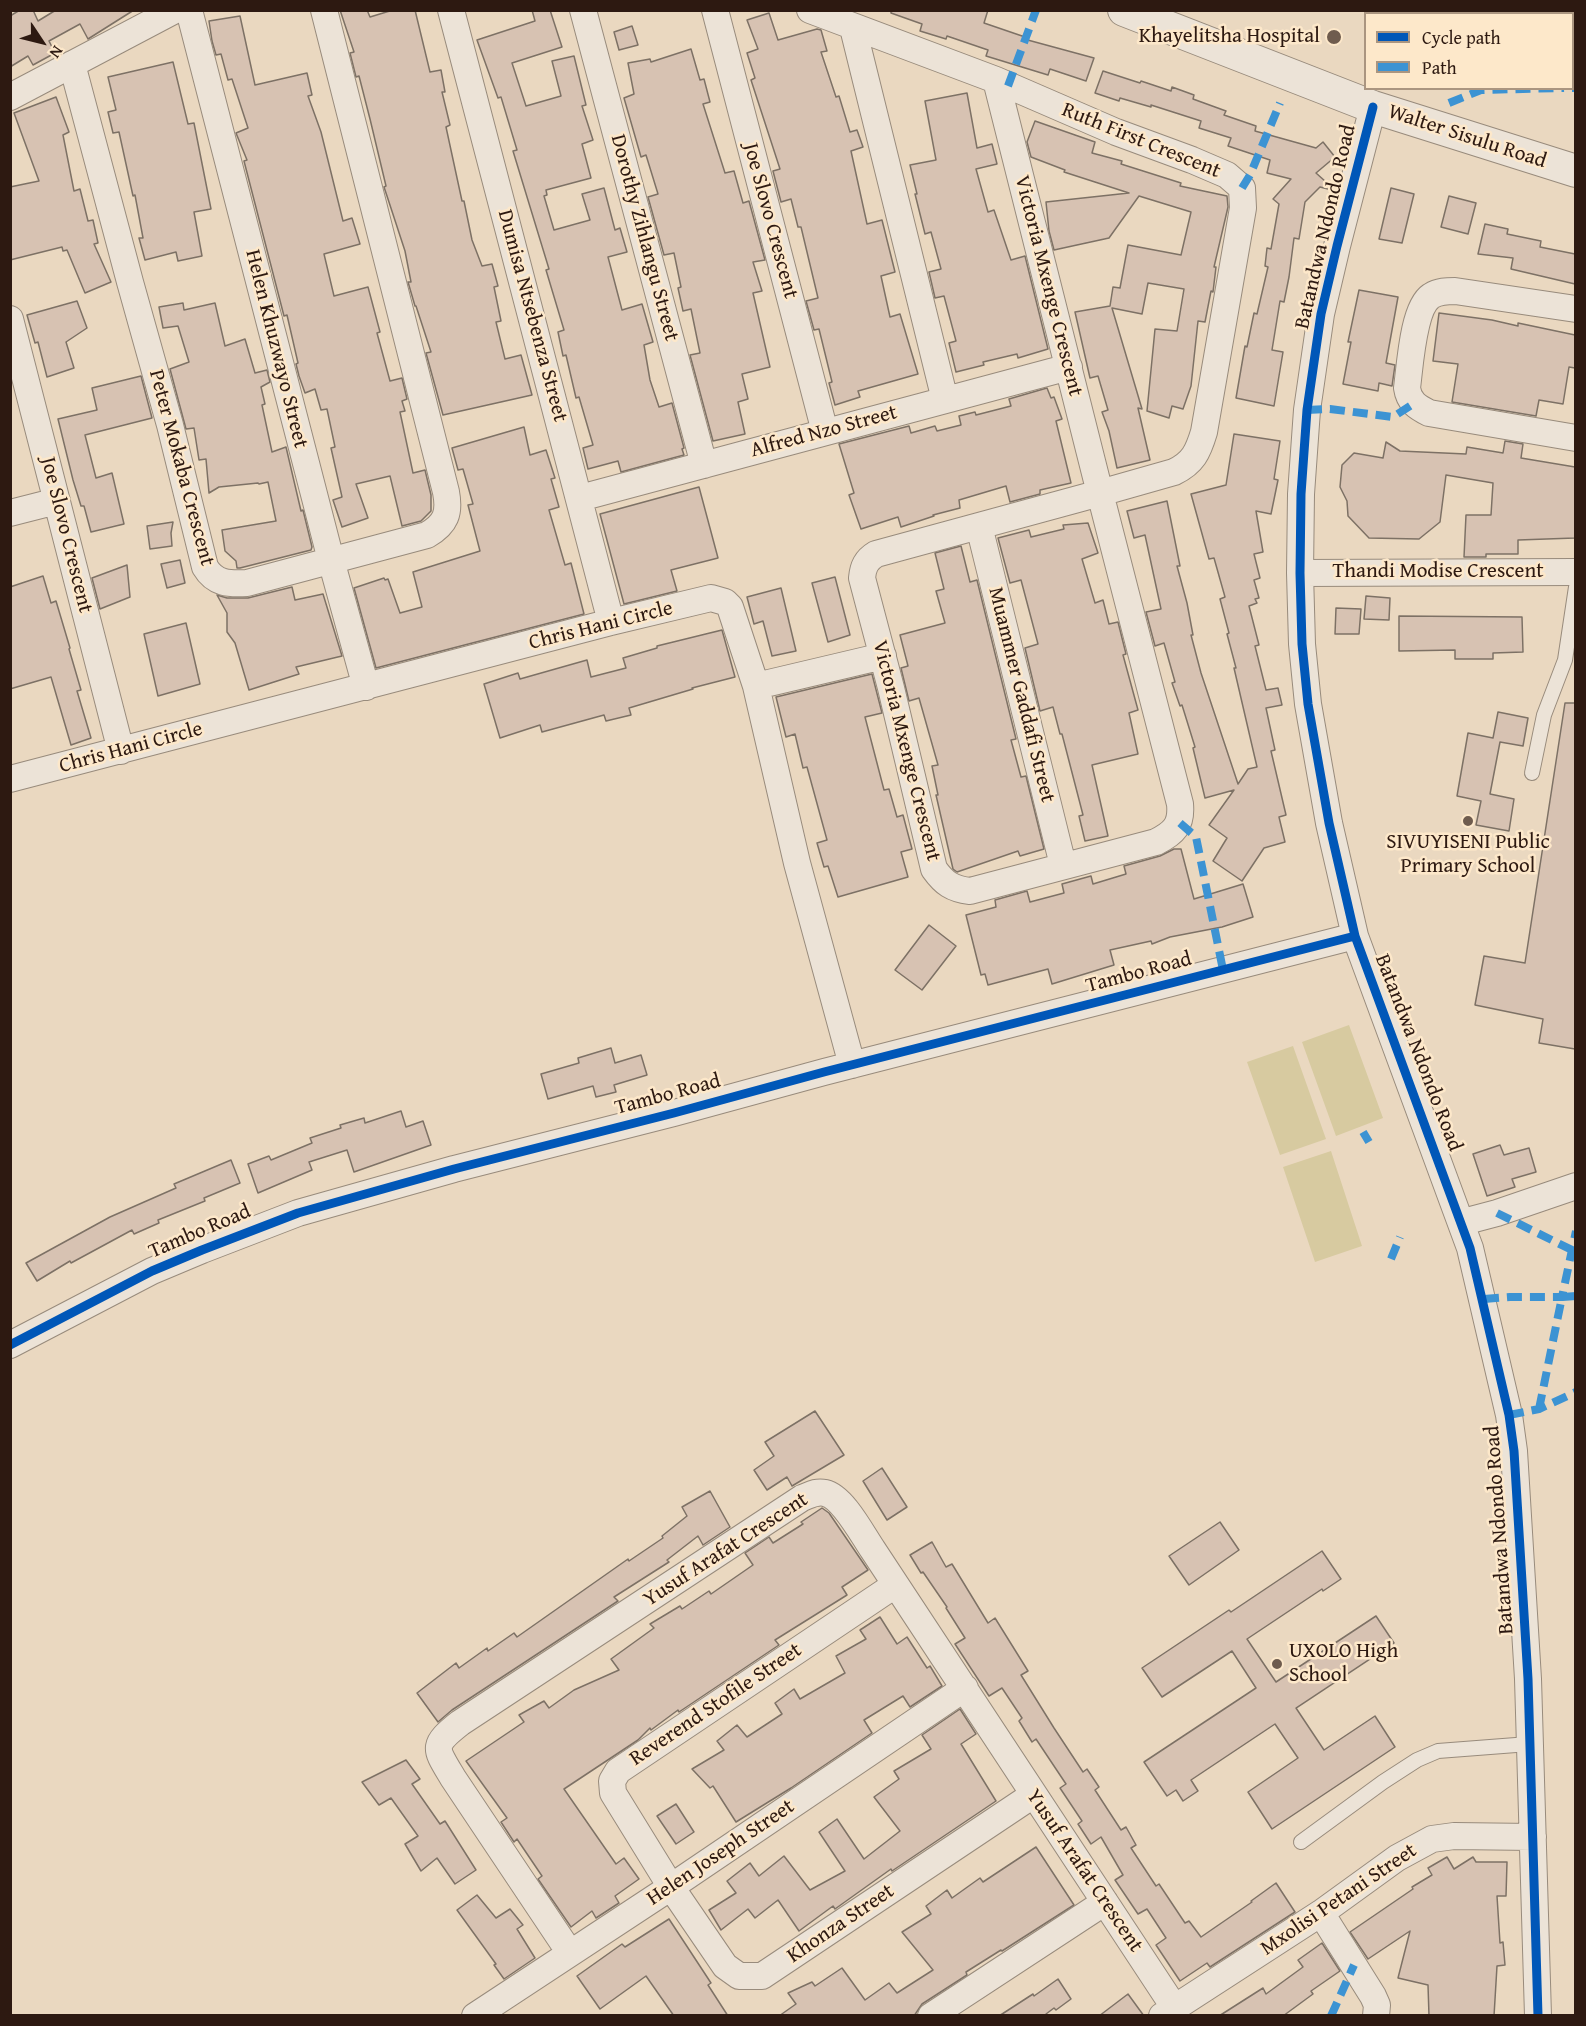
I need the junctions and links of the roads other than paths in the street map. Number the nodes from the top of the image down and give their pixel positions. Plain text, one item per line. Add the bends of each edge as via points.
1 (175, 10) edge
2 (189, 10) edge
3 (324, 10) edge
4 (451, 10) edge
5 (583, 10) edge
6 (714, 10) edge
7 (810, 10) edge
8 (1124, 10) edge
9 (853, 28) junction
10 (72, 64) junction
11 (996, 80) junction
12 (10, 97) edge
13 (1375, 102) junction
14 (1575, 171) edge
15 (1575, 309) edge
16 (10, 319) edge
17 (1069, 367) junction
18 (18, 379) edge
19 (945, 399) junction
20 (825, 432) junction
21 (1575, 438) edge
22 (704, 465) junction
23 (1100, 492) junction
24 (580, 498) junction
25 (57, 501) junction
26 (10, 513) edge
27 (979, 526) junction
28 (331, 560) junction
29 (1575, 572) edge
30 (1300, 573) junction
31 (1575, 588) edge
32 (611, 622) junction
33 (883, 656) junction
34 (1570, 661) edge
35 (756, 686) junction
36 (366, 687) junction
37 (122, 751) junction
38 (1532, 773) dead end
39 (10, 779) edge
40 (1063, 865) junction
41 (1355, 936) junction
42 (852, 1065) junction
43 (1575, 1186) edge
44 (1462, 1222) junction
45 (10, 1345) edge
46 (895, 1585) junction
47 (965, 1688) junction
48 (1529, 1744) junction
49 (1033, 1795) junction
50 (1533, 1837) junction
51 (1301, 1842) dead end
52 (671, 1887) junction
53 (1105, 1902) junction
54 (1321, 1913) junction
55 (570, 1953) junction
56 (1168, 2011) edge
57 (475, 2016) edge
58 (931, 2016) edge
59 (1376, 2016) edge
60 (1538, 2016) edge

1 - 10 street
2 - 28 street, Helen Khuzwayo Street
3 - 28 street, Peter Mokaba Crescent via 449,505 444,522 427,535
4 - 24 street, Dumisa Ntsebenza Street
5 - 22 street, Dorothy Zihlangu Street
6 - 20 street, Joe Slovo Crescent
7 - 9 street, Ruth First Crescent
8 - 13 street, Walter Sisulu Road
9 - 11 street, Ruth First Crescent
9 - 19 street
10 - 12 street
10 - 28 street, Peter Mokaba Crescent via 205,567 219,581 247,583
11 - 17 street, Victoria Mxenge Crescent
11 - 23 street, Ruth First Crescent via 1227,175 1242,188 1243,208 1204,432 1194,458 1174,472
13 - 14 street, Walter Sisulu Road
13 - 30 street, Batandwa Ndondo Road via 1321,314 1307,410
15 - 21 street via 1455,291 1430,296 1419,315 1407,388 1413,404 1430,413
16 - 18 street, Joe Slovo Crescent
17 - 19 street, Alfred Nzo Street
17 - 23 street, Victoria Mxenge Crescent
18 - 25 street, Joe Slovo Crescent
19 - 20 street, Alfred Nzo Street
20 - 22 street, Alfred Nzo Street
22 - 24 street, Alfred Nzo Street
23 - 27 street, Victoria Mxenge Crescent
23 - 40 street, Victoria Mxenge Crescent via 1181,815 1174,831 1156,842
24 - 32 street, Dumisa Ntsebenza Street
25 - 26 street
25 - 37 street, Joe Slovo Crescent
27 - 33 street, Victoria Mxenge Crescent via 876,554 866,562 862,578
27 - 40 street, Muammer Gaddafi Street
28 - 36 street, Helen Khuzwayo Street
29 - 30 street, Thandi Modise Crescent
30 - 41 street, Batandwa Ndondo Road via 1308,704 1329,823
31 - 34 lane
32 - 35 street, Chris Hani Circle via 711,598 725,602 736,619
32 - 36 street, Chris Hani Circle
33 - 35 street
33 - 40 street, Victoria Mxenge Crescent via 934,868 942,879 949,886 970,891
34 - 38 lane via 1544,715
35 - 42 street, Chris Hani Circle via 797,863
36 - 37 street, Chris Hani Circle
37 - 39 street, Chris Hani Circle
41 - 42 street, Tambo Road
41 - 44 street, Batandwa Ndondo Road
42 - 45 street, Tambo Road via 298,1213 152,1271
43 - 44 street
44 - 48 street, Batandwa Ndondo Road via 1484,1299 1514,1451
46 - 47 street, Yusuf Arafat Crescent
46 - 52 street, Reverend Stofile Street via 618,1771 612,1781 613,1793
46 - 55 street, Yusuf Arafat Crescent via 841,1504 832,1496 814,1492 499,1697 440,1740 440,1756 453,1778
47 - 49 street, Yusuf Arafat Crescent
47 - 52 street, Helen Joseph Street
48 - 50 street, Batandwa Ndondo Road
48 - 51 lane via 1438,1751 1417,1760
49 - 52 street, Khonza Street via 762,1977 739,1976 726,1966
49 - 53 street, Yusuf Arafat Crescent
50 - 54 street, Mxolisi Petani Street via 1432,1839 1397,1858
50 - 60 street, Batandwa Ndondo Road
52 - 55 street, Helen Joseph Street
53 - 56 street, Yusuf Arafat Crescent
53 - 58 street
54 - 56 street, Mxolisi Petani Street
54 - 59 street via 1373,1996
55 - 57 street, Helen Joseph Street

